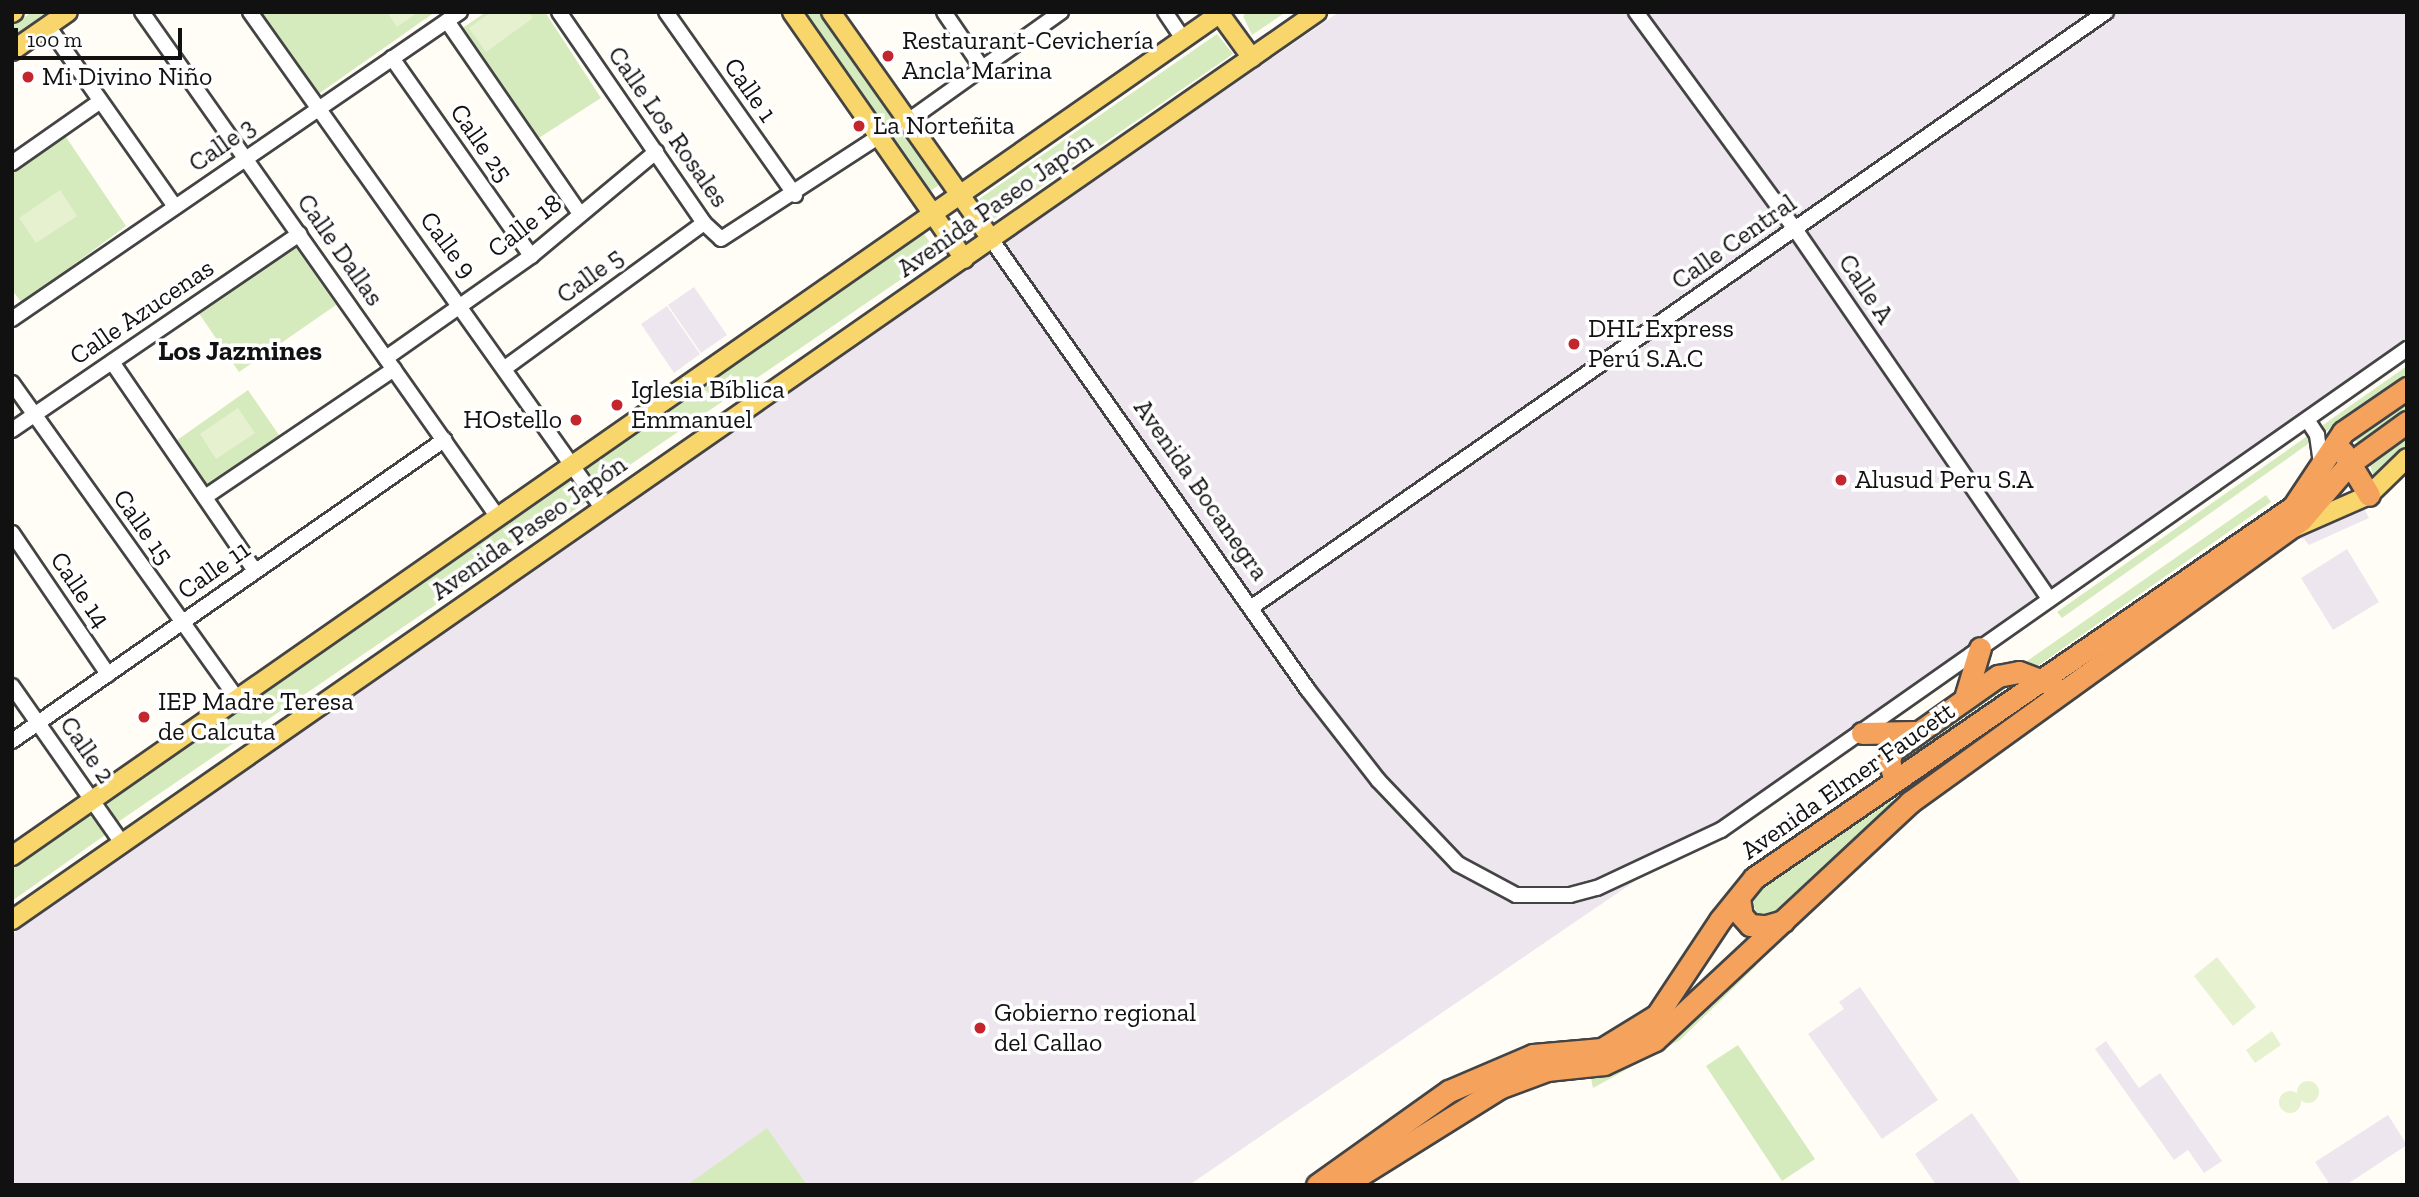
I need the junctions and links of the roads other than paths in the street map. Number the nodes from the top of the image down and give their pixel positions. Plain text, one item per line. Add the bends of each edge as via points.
1 (68, 12) edge
2 (142, 12) edge
3 (250, 12) edge
4 (559, 12) edge
5 (666, 12) edge
6 (792, 12) edge
7 (831, 12) edge
8 (944, 12) edge
9 (1061, 12) edge
10 (1164, 12) edge
11 (1317, 12) edge
12 (1636, 12) edge
13 (2106, 12) edge
14 (1221, 13) edge
15 (453, 16) edge
16 (48, 26) junction
17 (1183, 40) junction
18 (12, 51) edge
19 (392, 58) junction
20 (1252, 58) junction
21 (982, 68) junction
22 (99, 102) junction
23 (317, 108) junction
24 (908, 121) junction
25 (878, 137) junction
26 (656, 152) junction
27 (246, 159) junction
28 (12, 163) edge
29 (795, 195) junction
30 (960, 195) junction
31 (175, 207) junction
32 (932, 214) junction
33 (580, 215) junction
34 (704, 223) junction
35 (1795, 229) junction
36 (299, 234) junction
37 (991, 239) junction
38 (531, 256) junction
39 (964, 259) junction
40 (461, 304) junction
41 (12, 319) edge
42 (2407, 349) edge
43 (112, 362) junction
44 (390, 363) junction
45 (505, 368) junction
46 (12, 383) edge
47 (2407, 388) edge
48 (34, 415) junction
49 (2308, 421) junction
50 (2407, 422) edge
51 (12, 430) edge
52 (2343, 432) junction
53 (444, 440) junction
54 (2407, 458) edge
55 (571, 464) junction
56 (2349, 464) junction
57 (2321, 468) junction
58 (2369, 495) junction
59 (205, 497) junction
60 (603, 509) junction
61 (497, 516) junction
62 (2283, 523) junction
63 (12, 533) edge
64 (255, 571) junction
65 (2049, 598) junction
66 (2169, 605) junction
67 (1252, 607) junction
68 (180, 624) junction
69 (1980, 648) junction
70 (108, 674) junction
71 (2045, 679) junction
72 (12, 686) edge
73 (2063, 692) junction
74 (236, 697) junction
75 (1965, 698) junction
76 (38, 723) junction
77 (1915, 732) junction
78 (1862, 733) junction
79 (12, 741) edge
80 (1895, 780) junction
81 (92, 800) junction
82 (122, 843) junction
83 (12, 856) edge
84 (1597, 888) joint
85 (1738, 898) junction
86 (12, 919) edge
87 (1783, 921) junction
88 (1317, 1185) edge
89 (1344, 1185) edge

1 - 16 main road
2 - 27 street, Calle Dallas
3 - 23 street, Calle 9
4 - 26 street, Calle Los Rosales
5 - 29 street, Calle 1
6 - 25 main road
7 - 24 main road, Avenida Bocanegra
8 - 21 street
9 - 21 street
10 - 17 street
11 - 20 main road, Avenida Paseo Japón
12 - 35 street, Calle A
13 - 35 street, Calle Central
14 - 17 main road, Avenida Paseo Japón
14 - 20 main road
15 - 19 street, Calle 3
15 - 33 street
16 - 18 main road
16 - 22 street
17 - 30 main road, Avenida Paseo Japón
19 - 23 street, Calle 3
19 - 38 street, Calle 25
20 - 37 main road, Avenida Paseo Japón
21 - 24 street
22 - 28 street
22 - 31 street
23 - 27 street, Calle 3
23 - 40 street, Calle 9
24 - 30 main road, Avenida Bocanegra
25 - 29 street
25 - 32 main road
26 - 33 street, Calle 18
26 - 34 street, Calle Los Rosales
27 - 31 street, Calle 3
27 - 36 street, Calle Dallas
29 - 34 street, Calle Los Rosales via 721,239
30 - 32 main road, Avenida Paseo Japón
30 - 37 main road, Avenida Bocanegra
31 - 41 street, Calle 3
32 - 39 main road
32 - 55 main road, Avenida Paseo Japón
33 - 38 street, Calle 18
34 - 45 street, Calle 5
35 - 65 street, Calle A
35 - 67 street, Calle Central
36 - 43 street, Calle Azucenas
36 - 44 street, Calle Dallas
37 - 39 main road, Avenida Paseo Japón
37 - 67 street, Avenida Bocanegra
38 - 40 street, Calle 18
39 - 60 main road, Avenida Paseo Japón
40 - 44 street, Calle 18
40 - 45 street, Calle 9
42 - 49 street, Avenida Elmer Faucett
43 - 48 street, Calle Azucenas
43 - 59 street
44 - 53 street, Calle Dallas
44 - 59 street, Calle 18
45 - 55 street, Calle 9
46 - 48 street, Calle 15
47 - 52 highway, Avenida Elmer Faucett
48 - 51 street, Calle Azucenas
48 - 68 street, Calle 15
49 - 57 street via 2317,435
49 - 65 street, Avenida Elmer Faucett
50 - 56 highway, Avenida Elmer Faucett
52 - 56 highway via 2343,454
52 - 57 highway, Avenida Elmer Faucett
53 - 61 street, Calle Dallas
53 - 64 street, Calle 11
54 - 58 main road, Avenida Elmer Faucett
55 - 60 street, Calle 9
55 - 61 main road, Avenida Paseo Japón
56 - 58 highway
56 - 62 highway, Avenida Elmer Faucett
57 - 62 highway, Avenida Elmer Faucett
58 - 62 main road, Avenida Elmer Faucett via 2334,514
59 - 64 street
60 - 82 main road, Avenida Paseo Japón
61 - 74 main road, Avenida Paseo Japón
62 - 66 highway, Avenida Elmer Faucett
63 - 70 street, Calle 14
64 - 68 street, Calle 11
65 - 69 street, Avenida Elmer Faucett
66 - 71 highway, Avenida Elmer Faucett
66 - 73 highway, Avenida Elmer Faucett
67 - 84 street, Avenida Bocanegra via 1378,780 1458,864 1516,895 1570,895
68 - 70 street, Calle 11
68 - 74 street, Calle 15
69 - 75 highway
69 - 78 street, Avenida Elmer Faucett
70 - 76 street, Calle 11
71 - 73 highway
71 - 75 highway via 2019,672 1998,676
71 - 80 highway, Avenida Elmer Faucett
72 - 76 street, Calle 2
73 - 87 highway, Avenida Elmer Faucett via 1910,802
74 - 81 main road, Avenida Paseo Japón
75 - 77 highway
76 - 79 street, Calle 11
76 - 81 street, Calle 2
77 - 78 highway
77 - 80 highway via 1892,751 1889,761
78 - 84 street, Avenida Elmer Faucett via 1721,830
80 - 85 highway, Avenida Elmer Faucett via 1754,878
81 - 82 street, Calle 2
81 - 83 main road, Avenida Paseo Japón
82 - 86 main road, Avenida Paseo Japón
85 - 87 highway via 1742,916 1750,925
85 - 88 highway, Avenida Elmer Faucett via 1670,1001 1647,1021 1602,1049 1533,1055 1450,1091
87 - 89 highway, Avenida Elmer Faucett via 1655,1040 1604,1064 1548,1070 1499,1088

